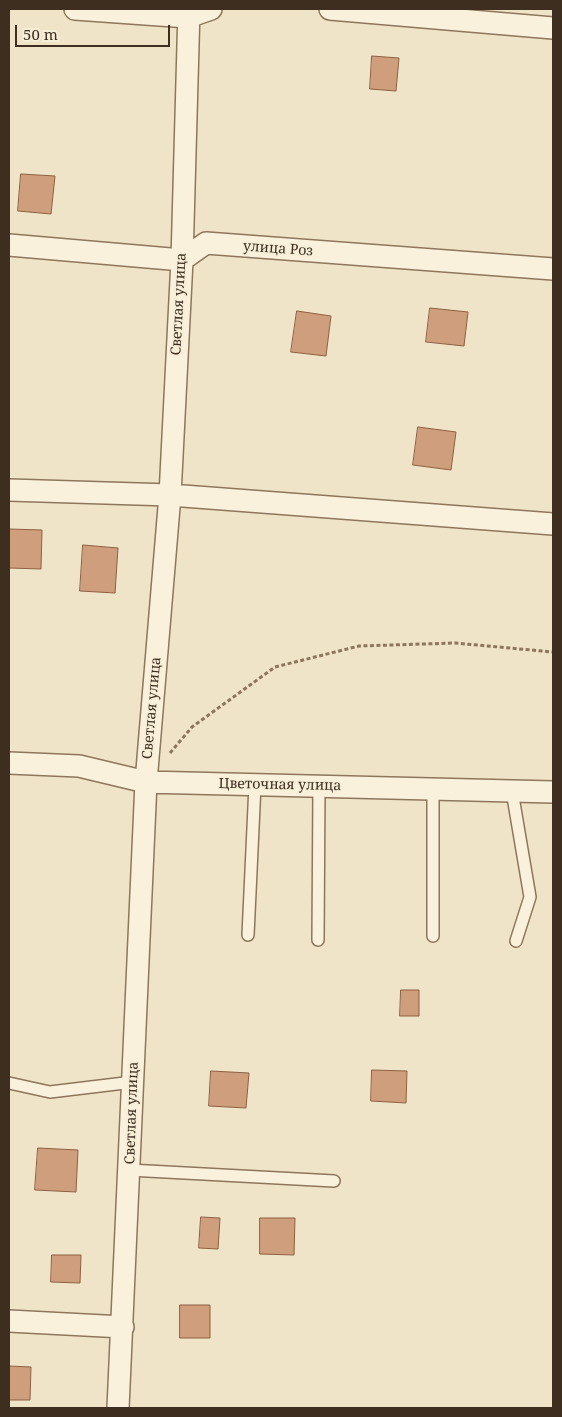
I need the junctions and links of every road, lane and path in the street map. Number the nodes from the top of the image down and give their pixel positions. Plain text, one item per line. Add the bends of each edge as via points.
1 (75, 9) edge
2 (211, 9) edge
3 (330, 9) edge
4 (188, 13) edge
5 (553, 28) edge
6 (9, 245) edge
7 (182, 260) junction
8 (553, 269) edge
9 (9, 490) edge
10 (170, 494) junction
11 (553, 524) edge
12 (553, 652) edge
13 (169, 754) dead end
14 (9, 763) edge
15 (146, 782) junction
16 (255, 785) junction
17 (319, 786) junction
18 (433, 789) junction
19 (512, 791) junction
20 (553, 792) edge
21 (248, 936) dead end
22 (433, 936) dead end
23 (318, 940) dead end
24 (516, 941) dead end
25 (133, 1082) junction
26 (9, 1083) edge
27 (129, 1170) junction
28 (334, 1180) dead end
29 (9, 1321) edge
30 (123, 1327) junction
31 (118, 1408) edge

1 - 4 street
2 - 4 street
3 - 5 street
4 - 7 street, Светлая улица
6 - 7 street
7 - 8 street, улица Роз via 206,243
7 - 10 street, Светлая улица
9 - 10 street
10 - 11 street
10 - 15 street, Светлая улица
12 - 13 path via 455,643 359,646 275,667 192,727
14 - 15 street, Цветочная улица via 79,766
15 - 16 street, Цветочная улица
15 - 25 street, Светлая улица
16 - 17 street, Цветочная улица
16 - 21 lane
17 - 18 street, Цветочная улица
17 - 23 lane
18 - 19 street, Цветочная улица
18 - 22 lane
19 - 20 street, Цветочная улица
19 - 24 lane via 530,896
25 - 26 lane via 50,1092
25 - 27 street, Светлая улица
27 - 28 lane
27 - 30 street, Светлая улица
29 - 30 street
30 - 31 street, Светлая улица

